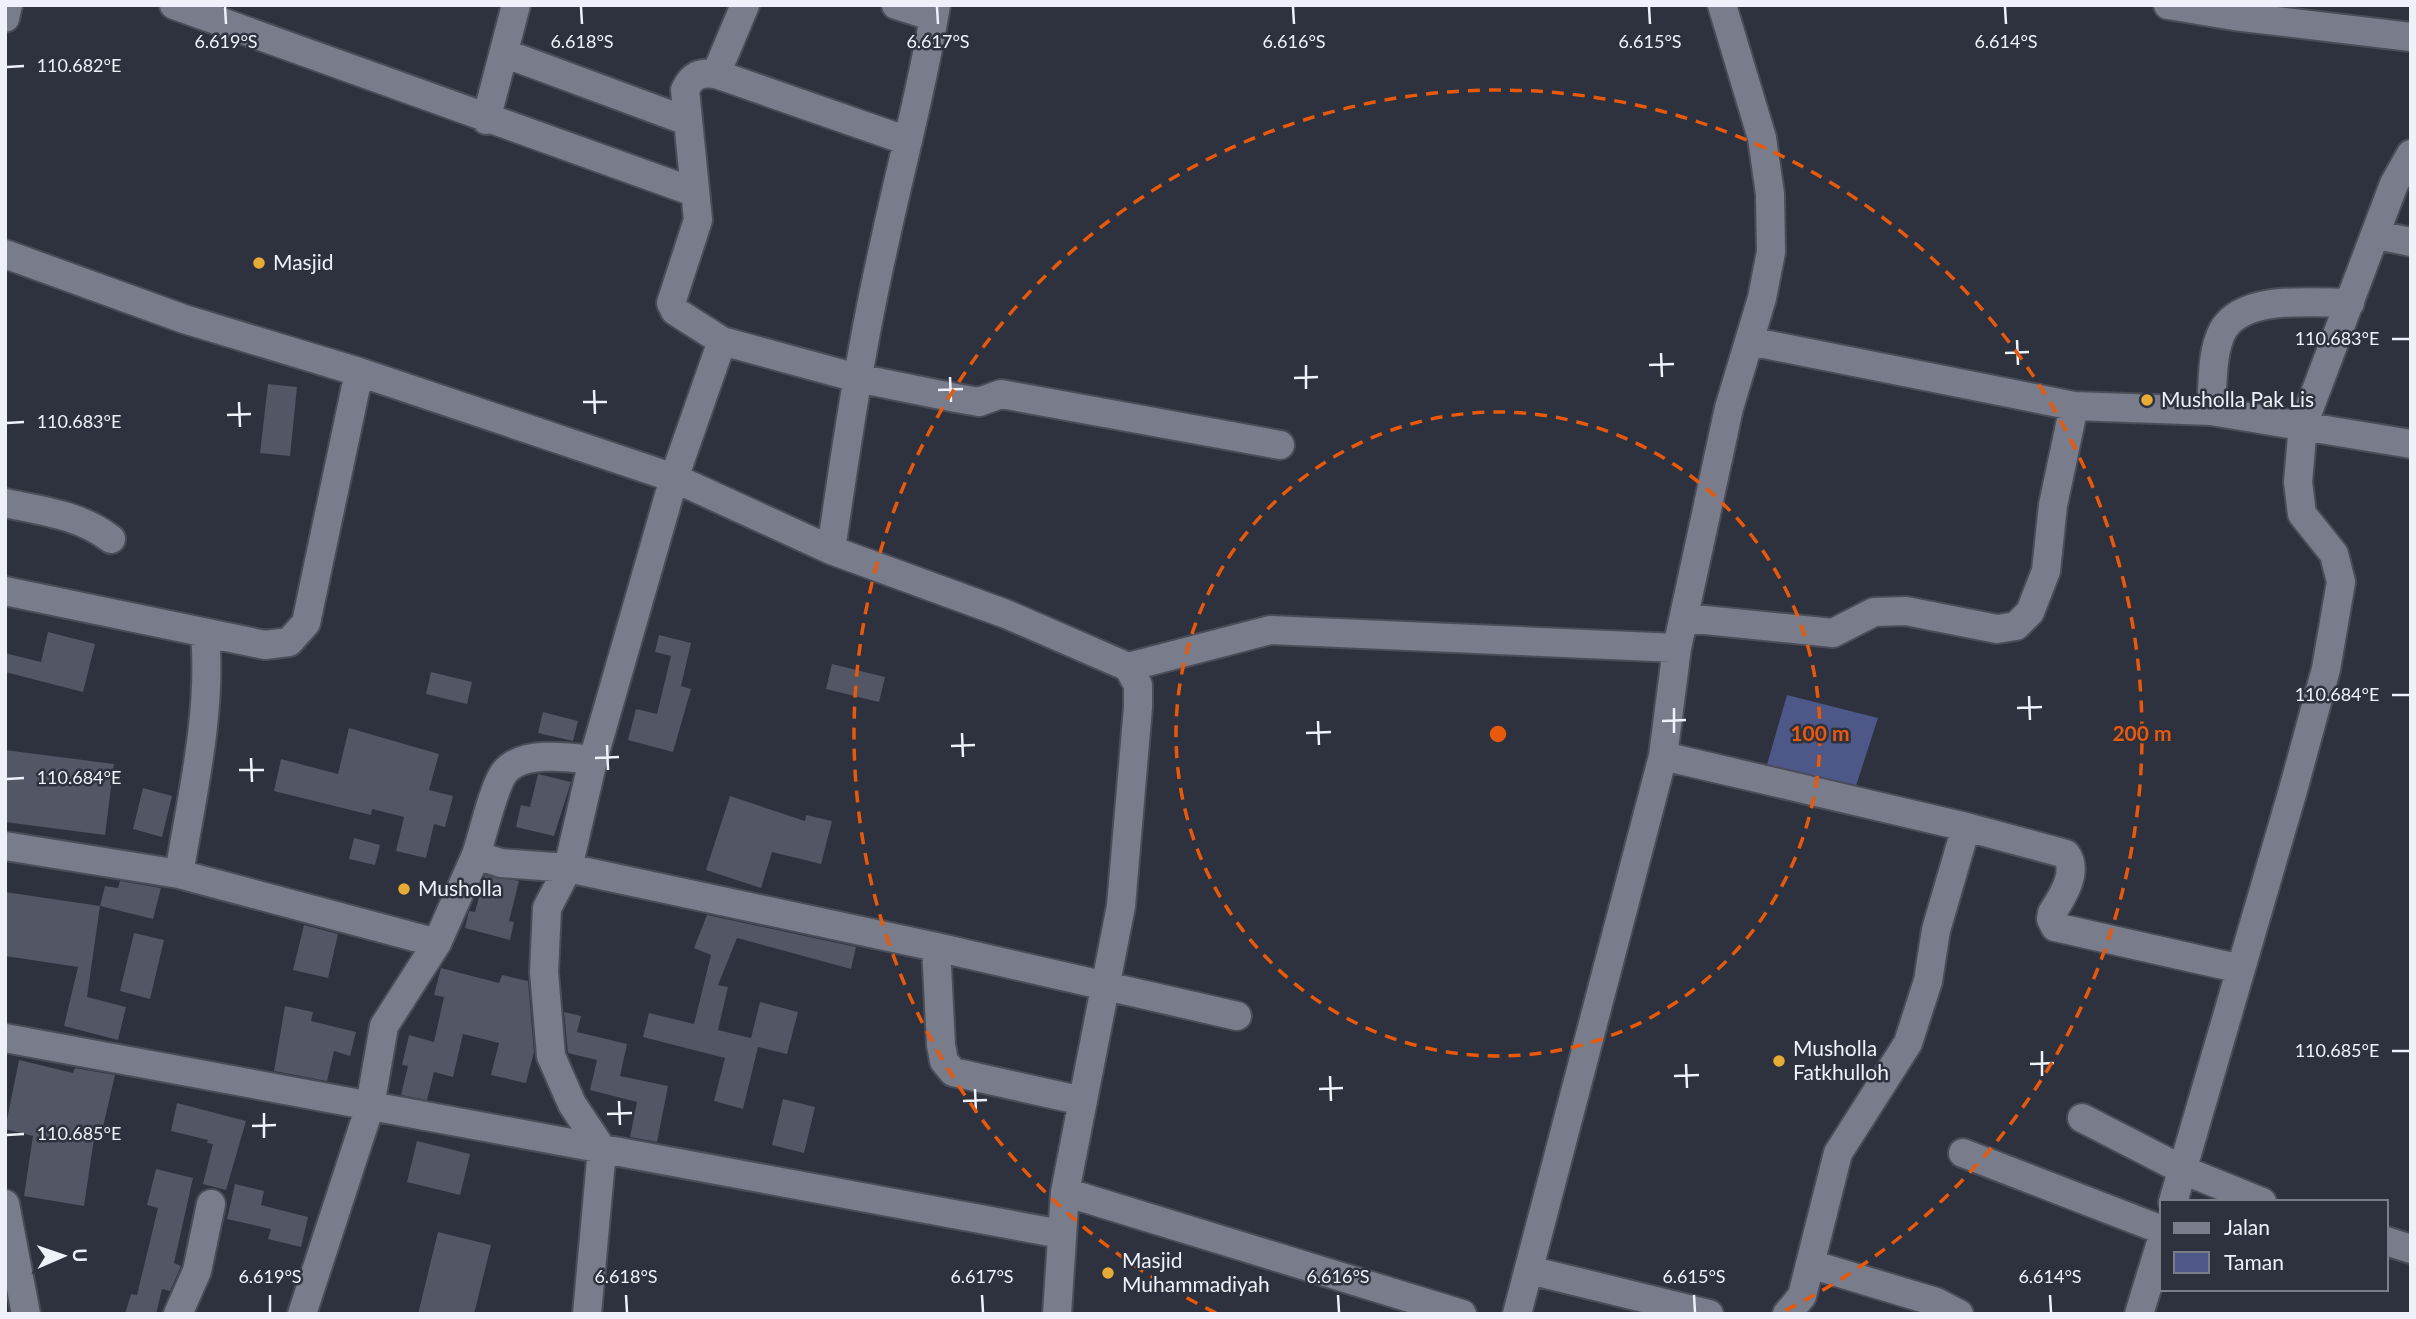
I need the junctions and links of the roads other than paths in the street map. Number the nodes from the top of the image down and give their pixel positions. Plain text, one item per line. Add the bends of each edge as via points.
1 (8, 5) edge
2 (174, 5) edge
3 (516, 5) edge
4 (745, 5) edge
5 (896, 5) edge
6 (1722, 5) edge
7 (2168, 5) edge
8 (935, 11) edge
9 (5, 18) edge
10 (2411, 37) edge
11 (504, 53) junction
12 (716, 74) junction
13 (486, 120) junction
14 (687, 121) junction
15 (908, 141) junction
16 (2411, 154) edge
17 (694, 192) junction
18 (2377, 235) junction
19 (2411, 242) edge
20 (5, 254) edge
21 (2350, 303) junction
22 (722, 341) junction
23 (1749, 341) junction
24 (359, 372) junction
25 (857, 378) junction
26 (2074, 405) junction
27 (2211, 411) junction
28 (2303, 425) junction
29 (2411, 444) edge
30 (1280, 445) dead end
31 (674, 478) junction
32 (5, 503) edge
33 (111, 539) dead end
34 (831, 550) junction
35 (5, 591) edge
36 (1685, 618) junction
37 (205, 633) junction
38 (1677, 648) junction
39 (1128, 667) junction
40 (1663, 756) junction
41 (593, 760) junction
42 (1966, 827) junction
43 (5, 846) edge
44 (476, 855) junction
45 (568, 868) junction
46 (179, 874) junction
47 (437, 943) junction
48 (936, 947) junction
49 (2241, 969) junction
50 (1105, 987) junction
51 (1237, 1016) dead end
52 (5, 1038) edge
53 (1083, 1101) junction
54 (370, 1105) junction
55 (2082, 1118) dead end
56 (602, 1149) junction
57 (1963, 1153) dead end
58 (2183, 1170) junction
59 (1065, 1192) junction
60 (2175, 1200) edge
61 (2257, 1200) edge
62 (5, 1204) edge
63 (211, 1204) dead end
64 (2160, 1229) edge
65 (1061, 1234) junction
66 (2388, 1242) edge
67 (2160, 1246) edge
68 (2411, 1249) edge
69 (1810, 1264) junction
70 (1529, 1270) junction
71 (26, 1314) edge
72 (178, 1314) edge
73 (302, 1314) edge
74 (587, 1314) edge
75 (1057, 1314) edge
76 (1462, 1314) edge
77 (1517, 1314) edge
78 (1709, 1314) edge
79 (1787, 1314) edge
80 (1959, 1314) edge
81 (2139, 1314) edge

1 - 9 street
2 - 13 street
3 - 11 street
4 - 12 street
5 - 8 street
6 - 23 street via 1762,138 1770,194 1771,252
7 - 10 street
8 - 15 street
11 - 13 street
11 - 14 street
12 - 14 street via 701,72 690,79 685,90
12 - 15 street
13 - 17 street
14 - 17 street
15 - 25 street
16 - 18 street via 2394,184
17 - 22 street via 698,220 671,303 674,311
18 - 19 street
18 - 21 street
20 - 24 street via 184,319
21 - 27 street via 2249,307 2232,317 2222,332
21 - 28 street
22 - 25 street
22 - 31 street
23 - 26 street
23 - 36 street via 1729,408
24 - 31 street
24 - 37 street via 306,623 289,642 265,645
25 - 30 street via 979,402 1001,394
25 - 34 street
26 - 27 street
26 - 36 street via 2053,505 2046,571 2030,612 2016,626 1997,629 1906,611 1874,612 1833,632
27 - 28 street
28 - 29 street
28 - 49 street via 2298,482 2302,514 2334,554 2341,582 2326,669
31 - 34 street
31 - 41 street
32 - 33 street via 73,517
34 - 39 street via 1006,614
35 - 37 street
36 - 38 street
37 - 46 street via 203,722
38 - 39 street via 1270,630
38 - 40 street
39 - 50 street via 1138,685 1133,787 1121,906
40 - 42 street
40 - 70 street
41 - 44 street via 517,762 505,772
41 - 45 street
42 - 49 street via 2066,854 2071,871 2052,913 2055,927
42 - 69 street via 1908,1042 1838,1153
43 - 46 street
44 - 45 street via 501,863
44 - 47 street
45 - 48 street
45 - 56 street via 547,908 546,1023 551,1056 572,1104
46 - 47 street
47 - 54 street via 384,1026
48 - 50 street
48 - 53 street via 941,1045 944,1061 953,1072
49 - 58 street
50 - 51 street
50 - 53 street
52 - 54 street
53 - 59 street
54 - 56 street
54 - 73 street
55 - 58 street
56 - 65 street
56 - 74 street
57 - 64 street
58 - 60 street
58 - 61 street
59 - 65 street
59 - 76 street
62 - 71 street
63 - 72 street via 197,1271
65 - 75 street
66 - 68 street
67 - 81 street
69 - 79 street via 1802,1296
69 - 80 street via 1936,1302
70 - 77 street
70 - 78 street

